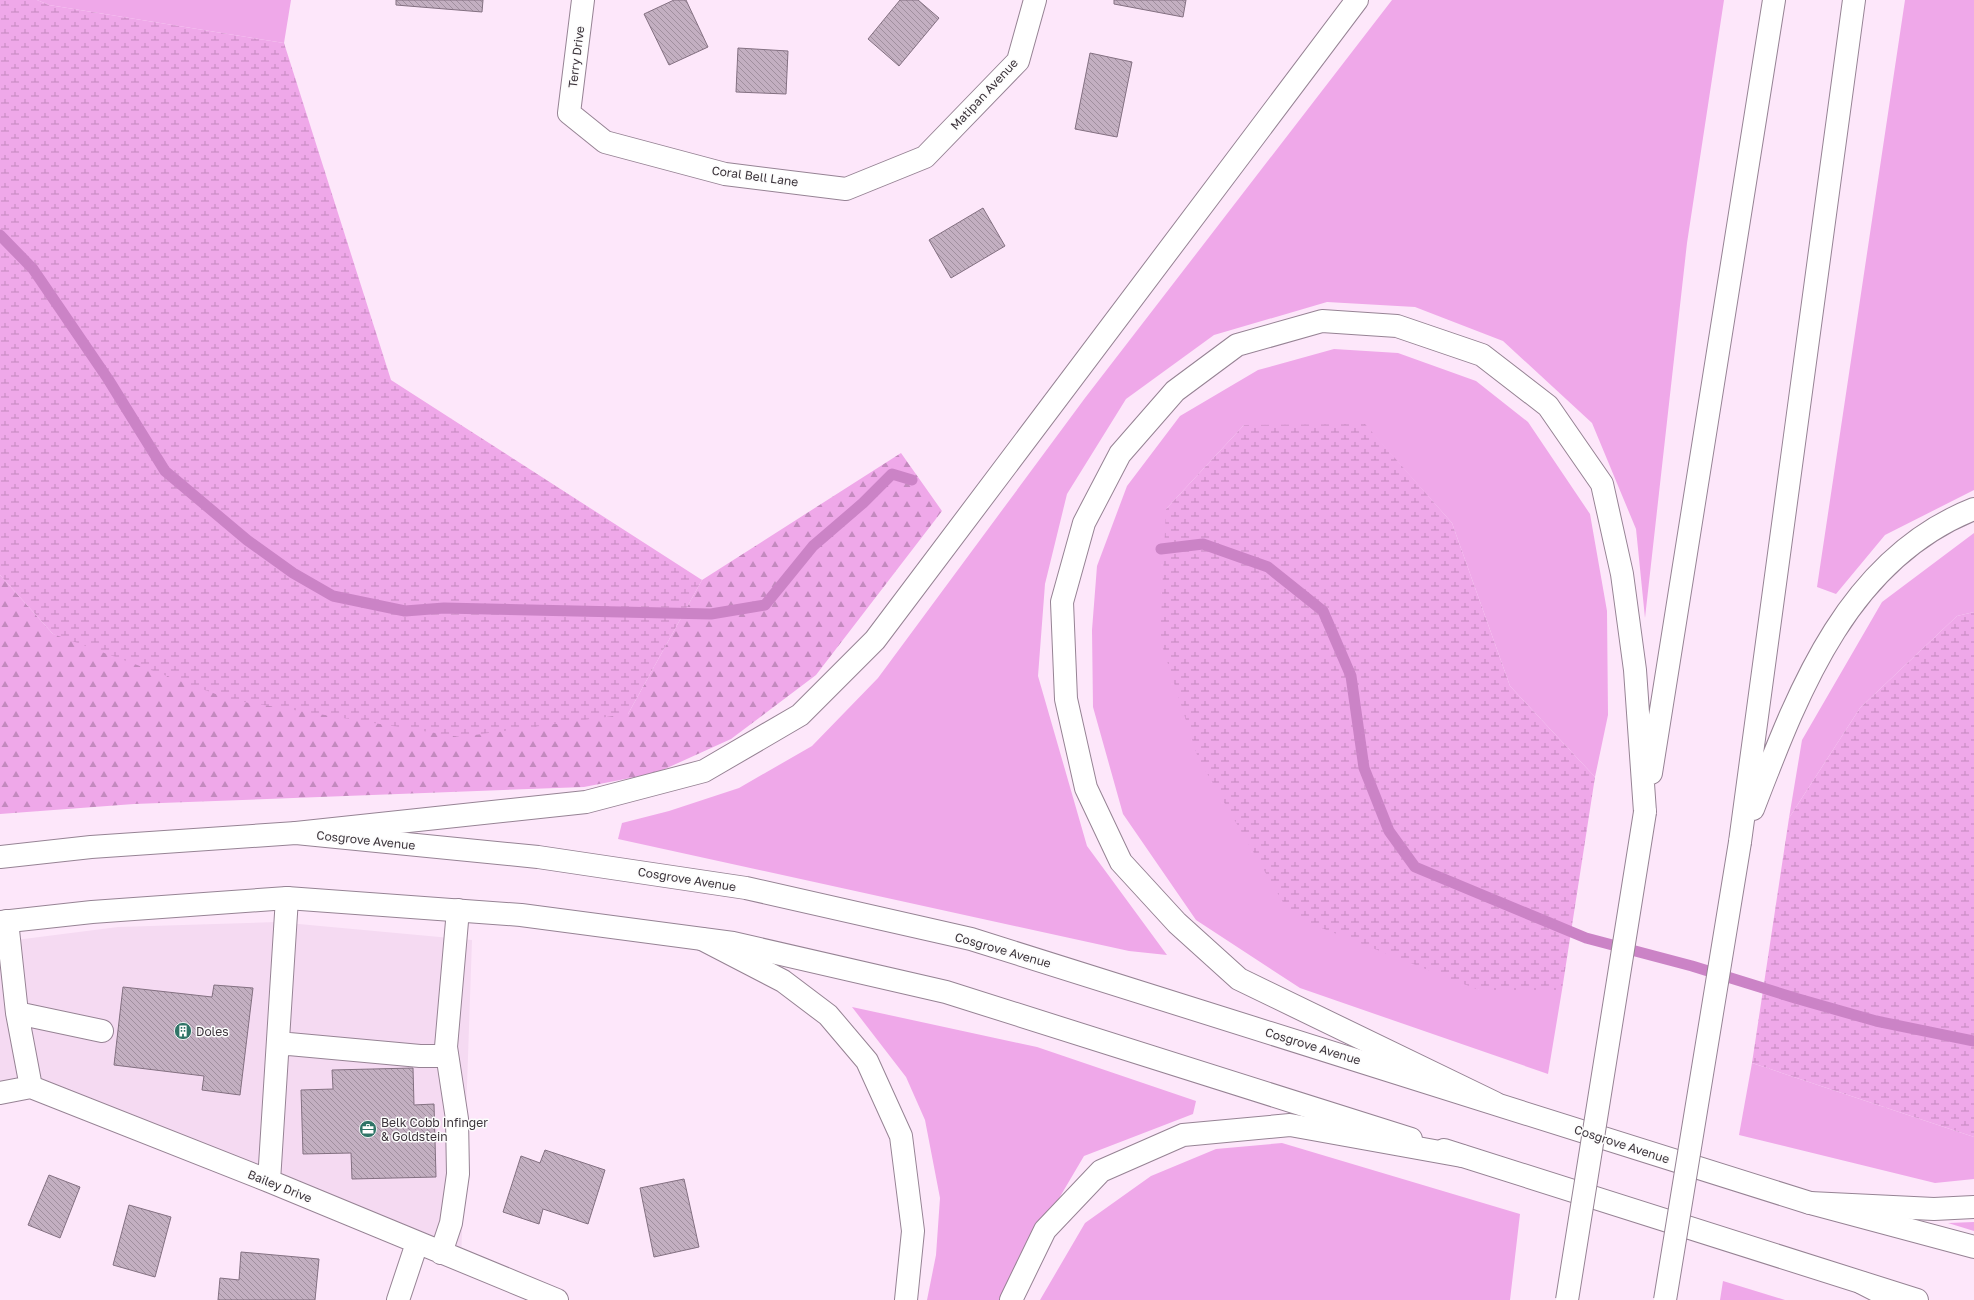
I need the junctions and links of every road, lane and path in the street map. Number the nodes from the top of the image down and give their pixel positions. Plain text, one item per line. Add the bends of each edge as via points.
1 (583, 0) edge
2 (1035, 0) edge
3 (1357, 0) edge
4 (1774, 0) edge
5 (1854, 0) edge
6 (569, 113) joint
7 (925, 157) joint
8 (1974, 509) edge
9 (1644, 812) junction
10 (296, 833) junction
11 (1740, 842) junction
12 (0, 857) edge
13 (287, 898) junction
14 (458, 910) junction
15 (4, 922) edge
16 (702, 939) junction
17 (17, 1014) junction
18 (102, 1030) dead end
19 (278, 1043) junction
20 (447, 1056) junction
21 (31, 1087) junction
22 (0, 1093) edge
23 (1495, 1103) junction
24 (1462, 1156) junction
25 (270, 1181) junction
26 (1810, 1203) junction
27 (1974, 1208) edge
28 (417, 1244) junction
29 (1974, 1247) edge
30 (441, 1253) junction
31 (1862, 1283) junction
32 (398, 1300) edge
33 (557, 1300) edge
34 (906, 1300) edge
35 (1011, 1300) edge
36 (1567, 1300) edge
37 (1665, 1300) edge
38 (1895, 1300) edge
39 (1917, 1300) edge

1 - 6 main road, Terry Drive
2 - 7 main road, Matipan Avenue via 1018,61
3 - 10 main road via 874,640 800,715 704,772 586,802
4 - 9 main road
5 - 11 main road
6 - 7 main road, Coral Bell Lane via 604,142 725,174 846,188
8 - 11 main road via 1958,515 1908,546 1860,595 1808,676 1789,716
9 - 23 main road via 1634,662 1622,574 1602,484 1548,406 1482,355 1397,326 1322,321 1237,345 1175,391 1120,454 1084,523 1062,602 1066,699 1084,781 1121,862 1177,923 1239,979
9 - 36 main road, bridge
10 - 12 main road, Cosgrove Avenue via 91,847
10 - 23 main road, Cosgrove Avenue via 538,857 746,888 971,939
11 - 37 main road, bridge
13 - 14 main road
13 - 15 main road via 92,912
13 - 19 main road
14 - 16 main road via 521,915
14 - 20 main road
15 - 17 main road
16 - 24 main road via 946,992
16 - 34 main road via 783,981 828,1015 867,1061 901,1136 913,1231
17 - 18 main road
17 - 21 main road
19 - 20 main road via 420,1056
19 - 25 main road
20 - 30 main road via 457,1119 458,1174 451,1224
21 - 22 main road
21 - 25 main road, Bailey Drive
23 - 26 main road, Cosgrove Avenue
24 - 31 main road
24 - 35 main road via 1290,1125 1183,1135 1101,1171 1045,1230
25 - 28 main road, Bailey Drive
26 - 27 main road via 1934,1209
26 - 29 main road, Cosgrove Avenue
28 - 30 main road, Bailey Drive
28 - 32 main road
30 - 33 main road, Bailey Drive
31 - 38 main road
31 - 39 main road

